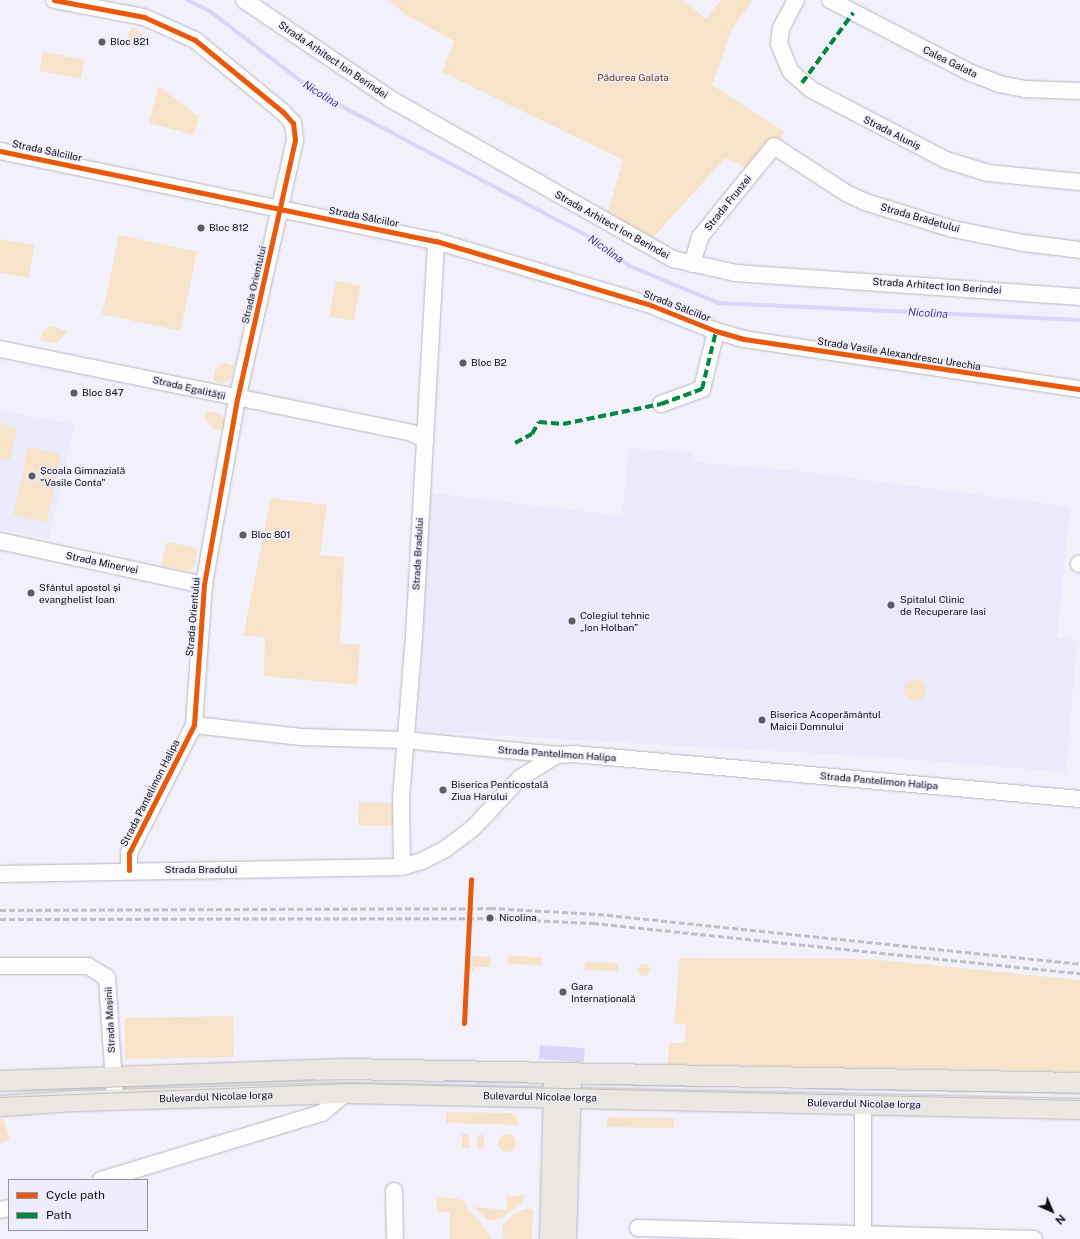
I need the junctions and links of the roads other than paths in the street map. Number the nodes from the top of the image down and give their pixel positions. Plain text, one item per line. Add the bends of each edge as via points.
1 (54, 0) edge
2 (244, 0) edge
3 (796, 0) edge
4 (830, 0) edge
5 (1080, 91) edge
6 (774, 146) joint
7 (0, 151) edge
8 (1080, 182) edge
9 (281, 210) junction
10 (436, 241) junction
11 (1080, 250) edge
12 (692, 264) junction
13 (1080, 296) edge
14 (716, 331) junction
15 (0, 349) edge
16 (1080, 389) edge
17 (237, 399) junction
18 (661, 404) dead end
19 (425, 440) junction
20 (0, 541) edge
21 (204, 585) junction
22 (194, 725) junction
23 (405, 740) junction
24 (557, 755) junction
25 (1080, 799) edge
26 (402, 866) junction
27 (129, 870) junction
28 (0, 874) edge
29 (0, 966) edge
30 (563, 1074) junction
31 (113, 1075) junction
32 (0, 1081) edge
33 (1080, 1083) edge
34 (346, 1093) junction
35 (562, 1096) junction
36 (115, 1100) junction
37 (863, 1104) junction
38 (0, 1106) edge
39 (1080, 1109) edge
40 (104, 1179) edge
41 (394, 1191) dead end
42 (638, 1228) dead end
43 (863, 1237) edge
44 (395, 1239) edge
45 (550, 1239) edge
46 (566, 1239) edge
47 (1034, 1239) edge

1 - 9 street, Strada Orientului via 144,17 176,30 195,40 283,112 293,123 295,140
2 - 12 street, Strada Arhitect Ion Berindei via 392,100 647,247 673,259
3 - 8 street, Strada Aluniș via 781,28 779,44 791,72 812,90 946,160 988,173
4 - 5 street, Calea Galata via 971,73 999,84 1025,89
6 - 11 street, Strada Brădetului via 846,193 865,202 953,229 1024,243
6 - 12 street, Strada Frunzei via 700,237
7 - 9 street, Strada Sălciilor
9 - 10 street, Strada Sălciilor
9 - 17 street, Strada Orientului
10 - 14 street, Strada Sălciilor via 648,304
10 - 19 street, Strada Bradului
12 - 13 street, Strada Arhitect Ion Berindei via 744,274 882,281
14 - 16 street, Strada Vasile Alexandrescu Urechia via 744,339
14 - 18 street via 702,389
15 - 17 street, Strada Egalității
17 - 19 street, Strada Egalității via 412,433
17 - 21 street, Strada Orientului
19 - 23 street, Strada Bradului
20 - 21 street, Strada Minervei
21 - 22 street, Strada Orientului
22 - 23 street, Strada Pantelimon Halipa via 301,737
22 - 27 street, Strada Pantelimon Halipa via 129,853
23 - 24 street, Strada Pantelimon Halipa
23 - 26 street, Strada Bradului via 401,798
24 - 25 street, Strada Pantelimon Halipa via 574,754
24 - 26 street, Strada Bradului via 520,778 473,828 444,850 422,861
26 - 27 street, Strada Bradului
27 - 28 street, Strada Bradului
29 - 31 street, Strada Mașinii via 88,966 107,978
30 - 31 main road via 344,1069
30 - 33 main road
30 - 35 main road
31 - 32 main road
31 - 36 street, Strada Mașinii
34 - 35 main road, Bulevardul Nicolae Iorga
34 - 36 main road, Bulevardul Nicolae Iorga
34 - 40 street via 322,1113
35 - 37 main road, Bulevardul Nicolae Iorga
35 - 45 main road
35 - 46 main road
36 - 38 main road, Bulevardul Nicolae Iorga
37 - 39 main road, Bulevardul Nicolae Iorga
37 - 43 street
41 - 44 street
42 - 43 street
43 - 47 street

